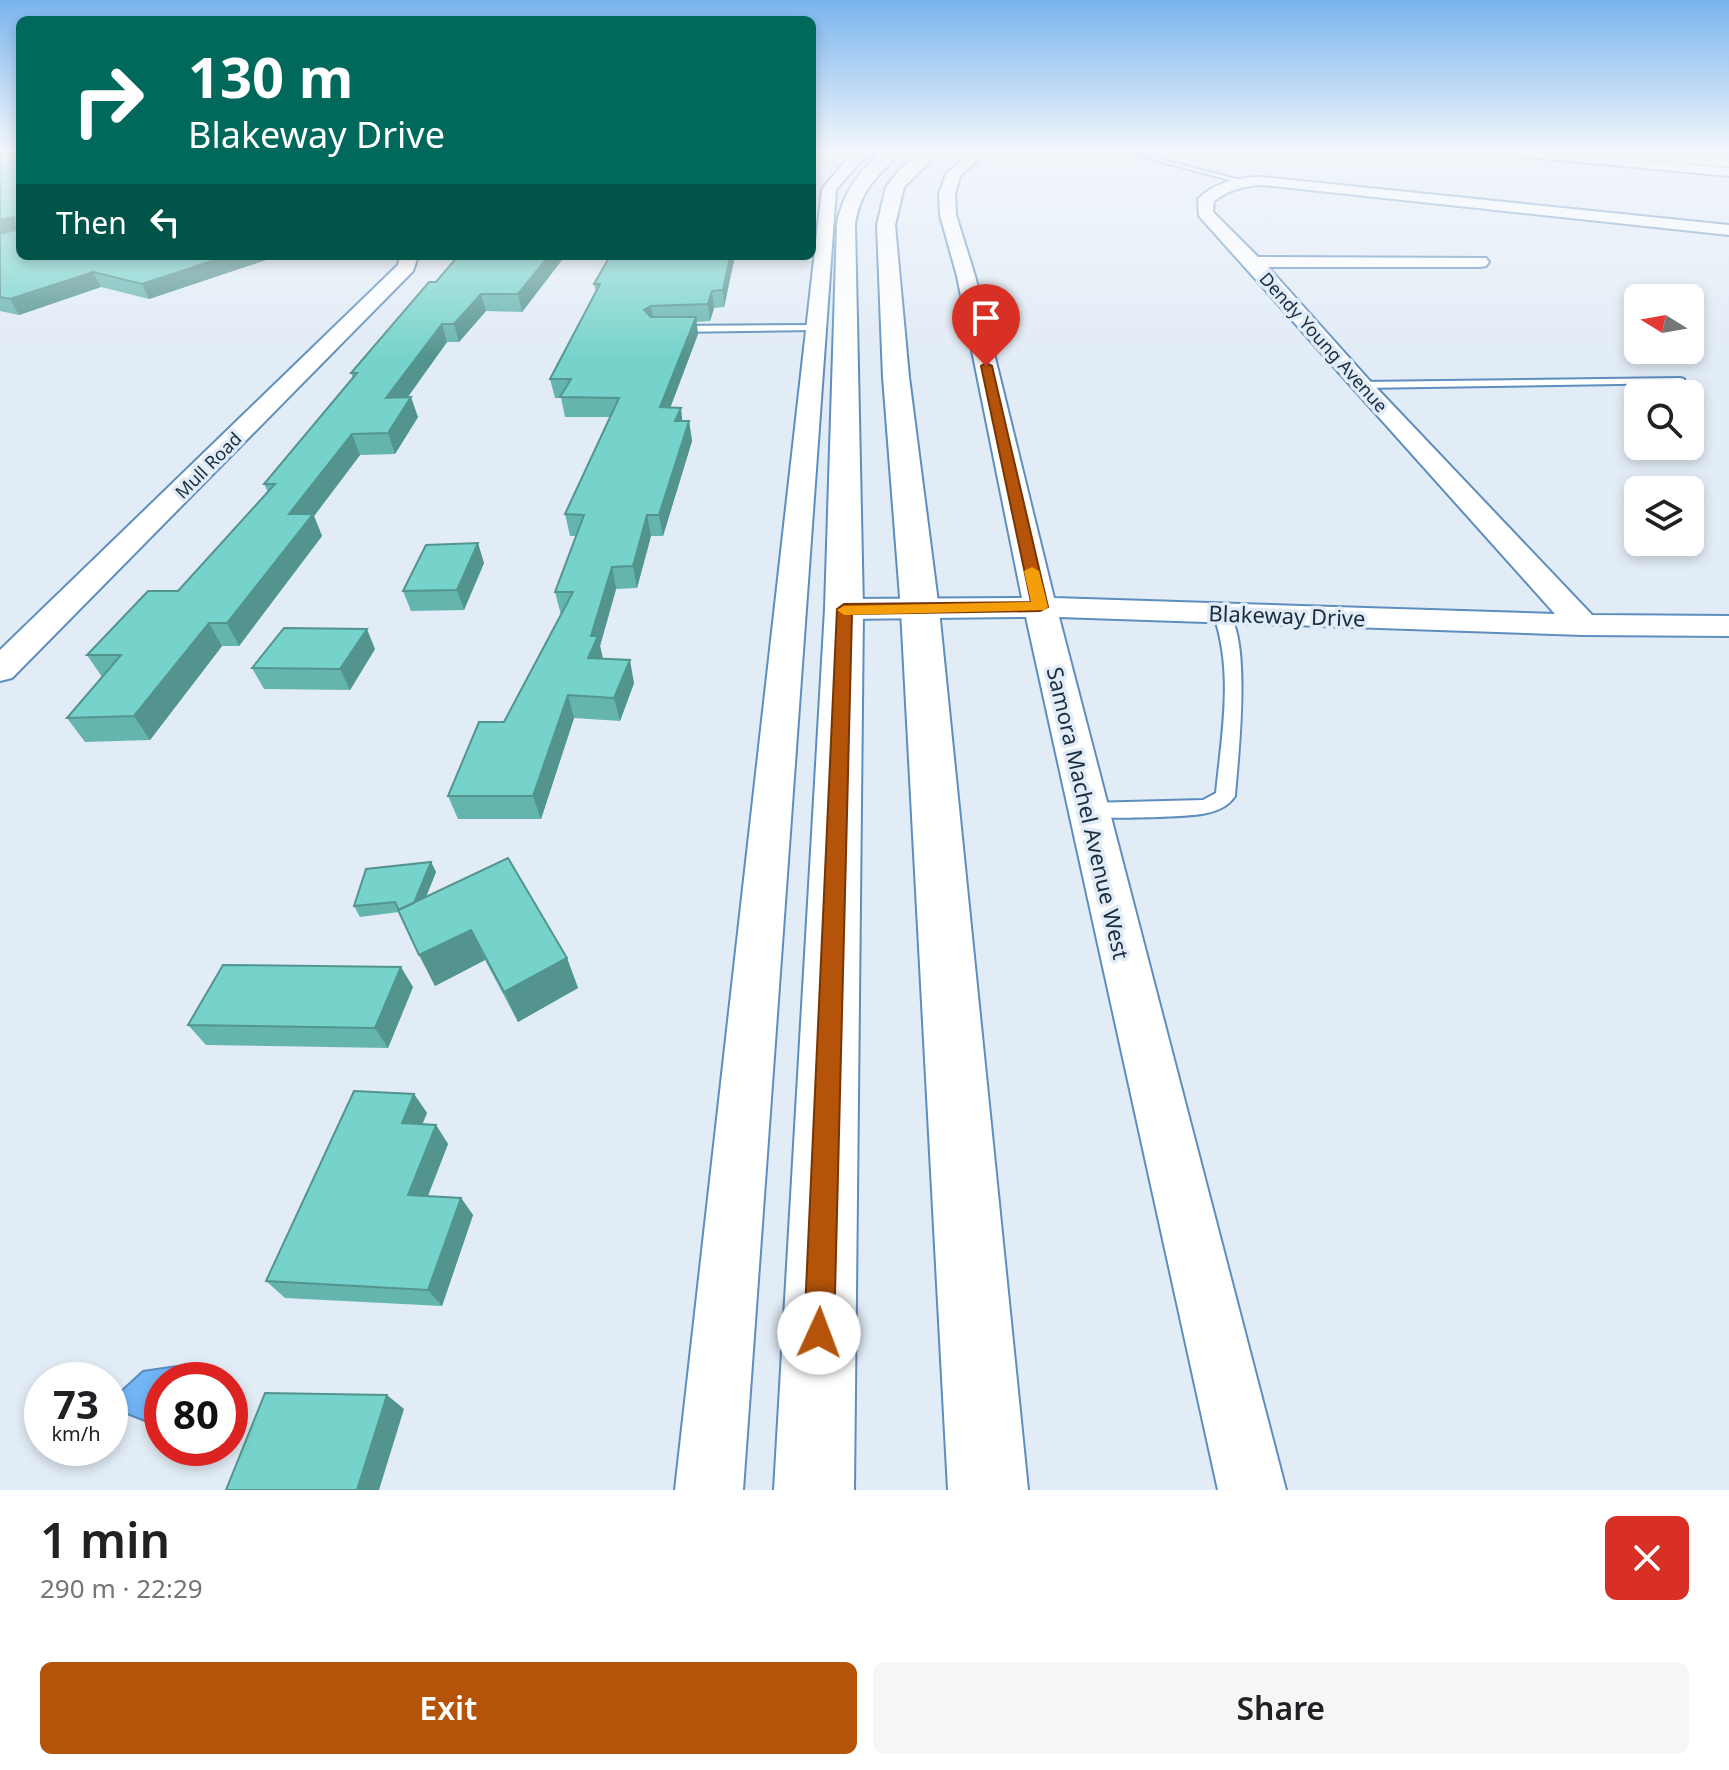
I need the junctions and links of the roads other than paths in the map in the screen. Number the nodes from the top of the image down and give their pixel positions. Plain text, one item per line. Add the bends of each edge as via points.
1 (826, 219) edge
2 (847, 219) edge
3 (888, 219) edge
4 (949, 219) edge
5 (1210, 219) edge
6 (1622, 219) edge
7 (1729, 230) edge
8 (408, 260) edge
9 (1253, 262) junction
10 (1480, 262) dead end
11 (814, 328) junction
12 (654, 329) edge
13 (1624, 382) edge
14 (1361, 385) junction
15 (1040, 607) junction
16 (844, 609) junction
17 (920, 610) junction
18 (1221, 613) junction
19 (1583, 625) junction
20 (1729, 626) edge
21 (0, 670) edge
22 (1088, 810) junction
23 (709, 1490) edge
24 (814, 1490) edge
25 (988, 1490) edge
26 (1252, 1490) edge

1 - 11 street
2 - 16 main road
3 - 17 main road via 896,377
4 - 15 street, Samora Machel Avenue West
5 - 9 street, Dendy Young Avenue
6 - 7 street, Dendy Young Avenue
8 - 21 street, Mull Road via 407,267
9 - 10 street
9 - 14 street, Dendy Young Avenue
11 - 12 lane
11 - 23 street
13 - 14 lane
14 - 19 street, Dendy Young Avenue
15 - 17 street, Blakeway Drive
15 - 18 street, Blakeway Drive
15 - 22 street, Samora Machel Avenue West
16 - 17 street, Blakeway Drive
16 - 24 main road
17 - 25 main road
18 - 19 street, Blakeway Drive
18 - 22 lane via 1235,686 1225,796 1203,807
19 - 20 street, Blakeway Drive
22 - 26 street, Samora Machel Avenue West

